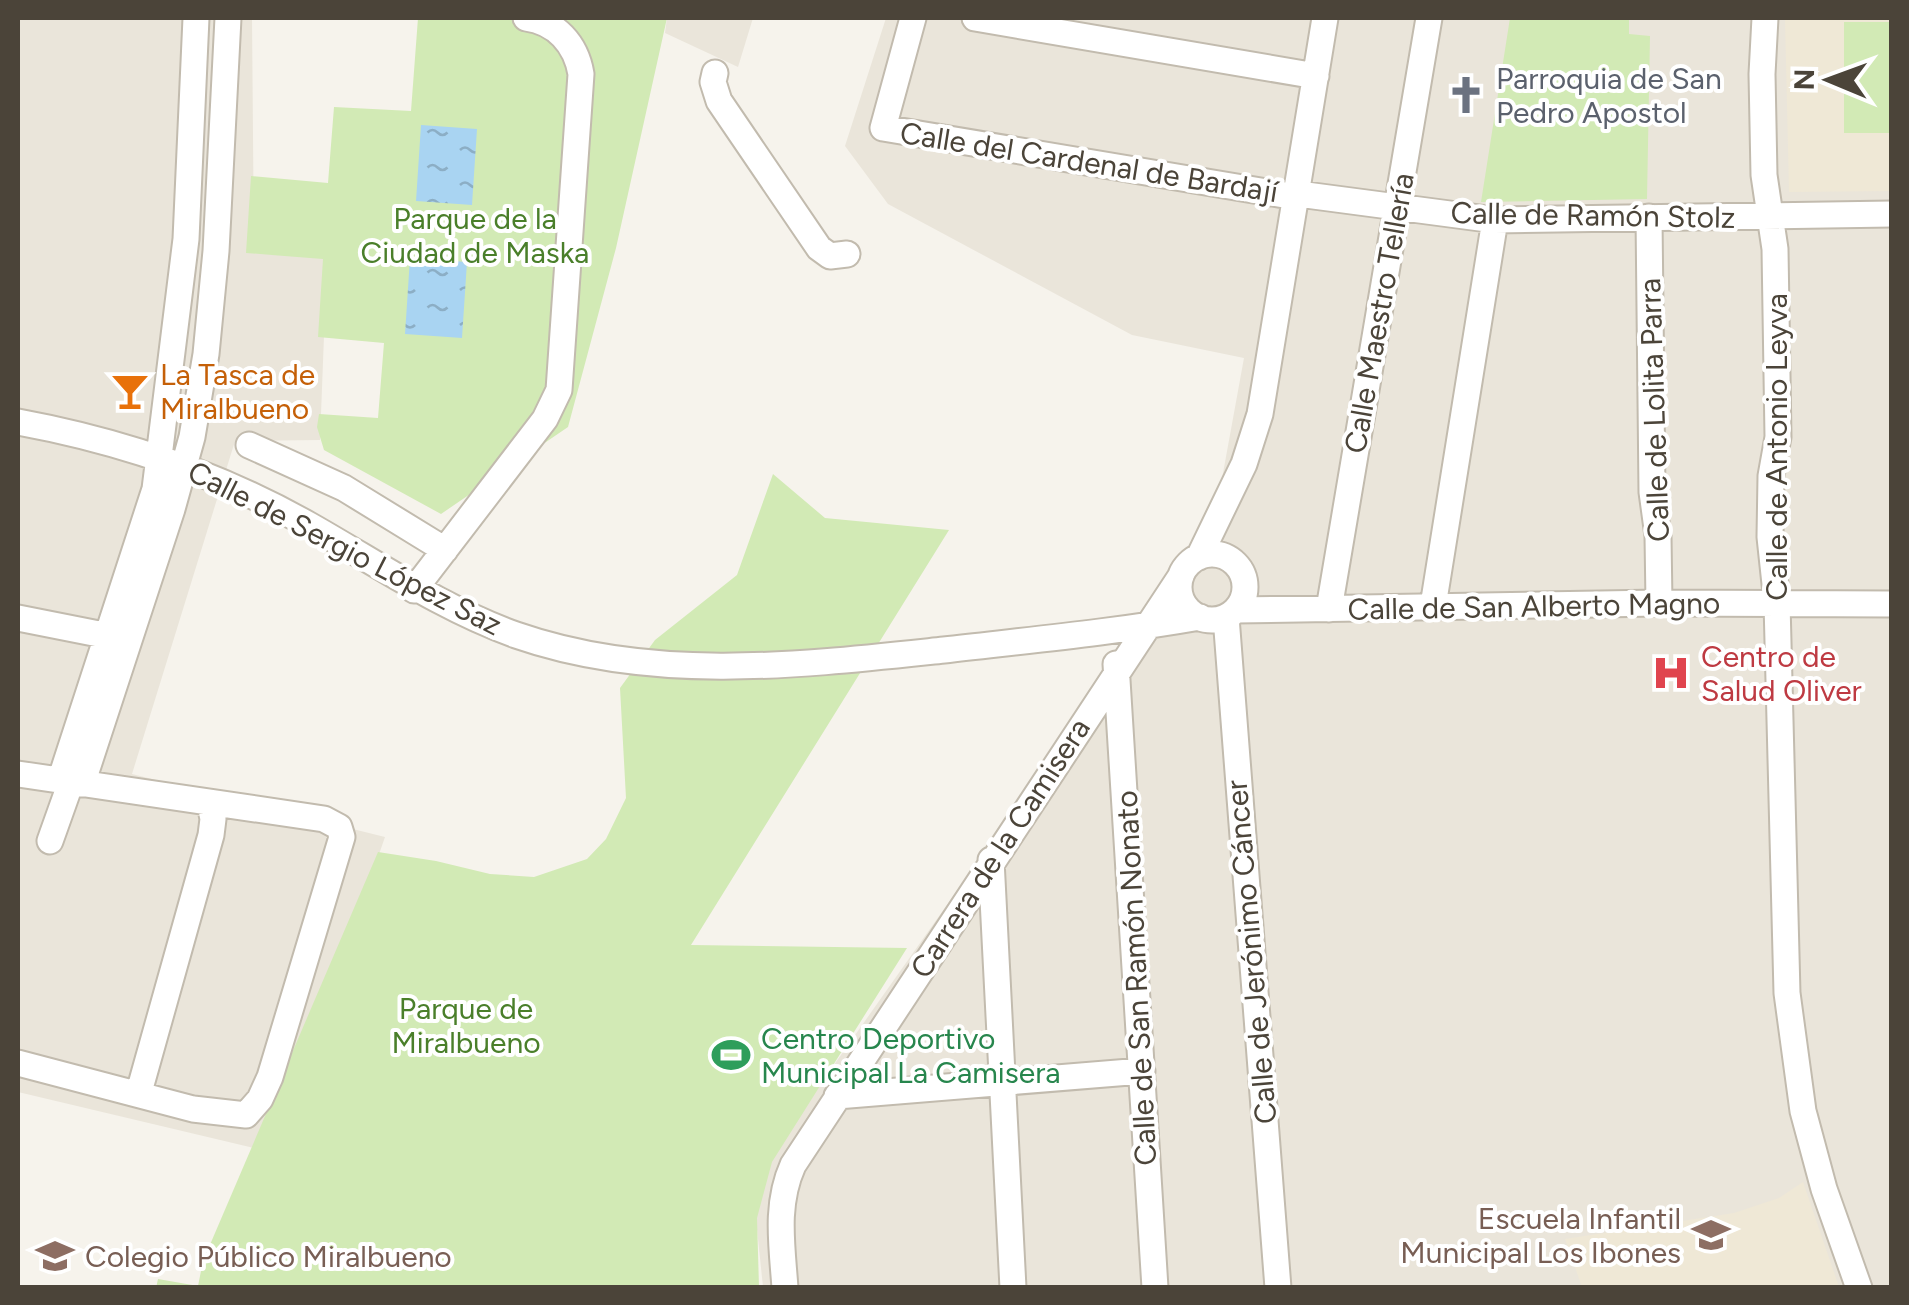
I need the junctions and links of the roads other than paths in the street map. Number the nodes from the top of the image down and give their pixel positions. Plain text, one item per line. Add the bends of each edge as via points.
1 (196, 18) edge
2 (228, 18) edge
3 (526, 18) edge
4 (914, 18) edge
5 (975, 18) edge
6 (1325, 18) edge
7 (1429, 18) edge
8 (1765, 18) edge
9 (715, 73) dead end
10 (1316, 76) junction
11 (1296, 196) junction
12 (1396, 207) junction
13 (1892, 214) edge
14 (1649, 217) junction
15 (1770, 217) junction
16 (1495, 220) junction
17 (848, 254) dead end
18 (18, 422) edge
19 (249, 444) dead end
20 (158, 456) junction
21 (184, 466) junction
22 (445, 550) junction
23 (1200, 556) junction
24 (1181, 576) junction
25 (414, 590) junction
26 (1659, 602) junction
27 (1777, 603) junction
28 (1892, 604) edge
29 (1433, 606) junction
30 (1328, 608) junction
31 (1231, 613) junction
32 (18, 618) edge
33 (1200, 618) junction
34 (1144, 628) junction
35 (1093, 634) junction
36 (119, 638) junction
37 (1118, 669) junction
38 (18, 774) edge
39 (71, 782) junction
40 (210, 804) junction
41 (50, 842) dead end
42 (991, 860) junction
43 (18, 1062) edge
44 (1142, 1071) junction
45 (1003, 1082) junction
46 (139, 1092) junction
47 (837, 1096) junction
48 (784, 1288) edge
49 (1013, 1288) edge
50 (1155, 1288) edge
51 (1278, 1288) edge
52 (1859, 1288) edge

1 - 20 street via 184,257
2 - 21 street via 212,290
3 - 22 street via 566,39 581,74 560,381 546,419
4 - 11 street, Calle del Cardenal de Bardají via 883,128
5 - 10 street
6 - 10 street
7 - 12 street, Calle Maestro Tellería
8 - 15 street, Calle de Antonio Leyva
9 - 17 street via 719,101 819,248 830,256
10 - 11 street
11 - 12 street, Calle de Ramón Stolz
11 - 23 street via 1253,440
12 - 16 street, Calle de Ramón Stolz
12 - 30 street, Calle Maestro Tellería
13 - 15 street, Calle de Ramón Stolz
14 - 15 street, Calle de Ramón Stolz
14 - 16 street, Calle de Ramón Stolz
14 - 26 street, Calle de Lolita Parra
15 - 27 street, Calle de Antonio Leyva via 1778,437 1770,537
16 - 29 street
18 - 20 street, Calle de Sergio López Saz
19 - 22 street via 344,488
20 - 21 street, Calle de Sergio López Saz
20 - 36 street
21 - 25 street, Calle de Sergio López Saz via 309,525
21 - 36 street
22 - 25 street
23 - 24 street
23 - 31 street via 1224,556 1240,570 1244,593
24 - 33 street via 1183,602
24 - 34 street, Carrera de la Camisera
25 - 35 street, Calle de Sergio López Saz via 516,635 654,665 837,661
26 - 27 street, Calle de San Alberto Magno
26 - 29 street, Calle de San Alberto Magno
27 - 28 street, Calle de San Alberto Magno
27 - 52 street, Calle de Antonio Leyva via 1783,942 1792,1051 1824,1190
29 - 30 street, Calle de San Alberto Magno
30 - 31 street, Calle de San Alberto Magno
31 - 33 street
31 - 51 street, Calle de Jerónimo Cáncer
32 - 36 street
33 - 34 street
34 - 35 street, Calle de Sergio López Saz
34 - 37 street, Carrera de la Camisera
35 - 37 street
36 - 39 street
37 - 42 street, Carrera de la Camisera
37 - 44 street, Calle de San Ramón Nonato
38 - 39 street
39 - 40 street
39 - 41 street
40 - 46 street via 211,835
40 - 46 street via 330,820 342,837 260,1099 246,1114 193,1109
42 - 45 street
42 - 47 street, Carrera de la Camisera
43 - 46 street
44 - 45 street
44 - 50 street, Calle de San Ramón Nonato
45 - 47 street
45 - 49 street
47 - 48 street, Carrera de la Camisera via 782,1193

